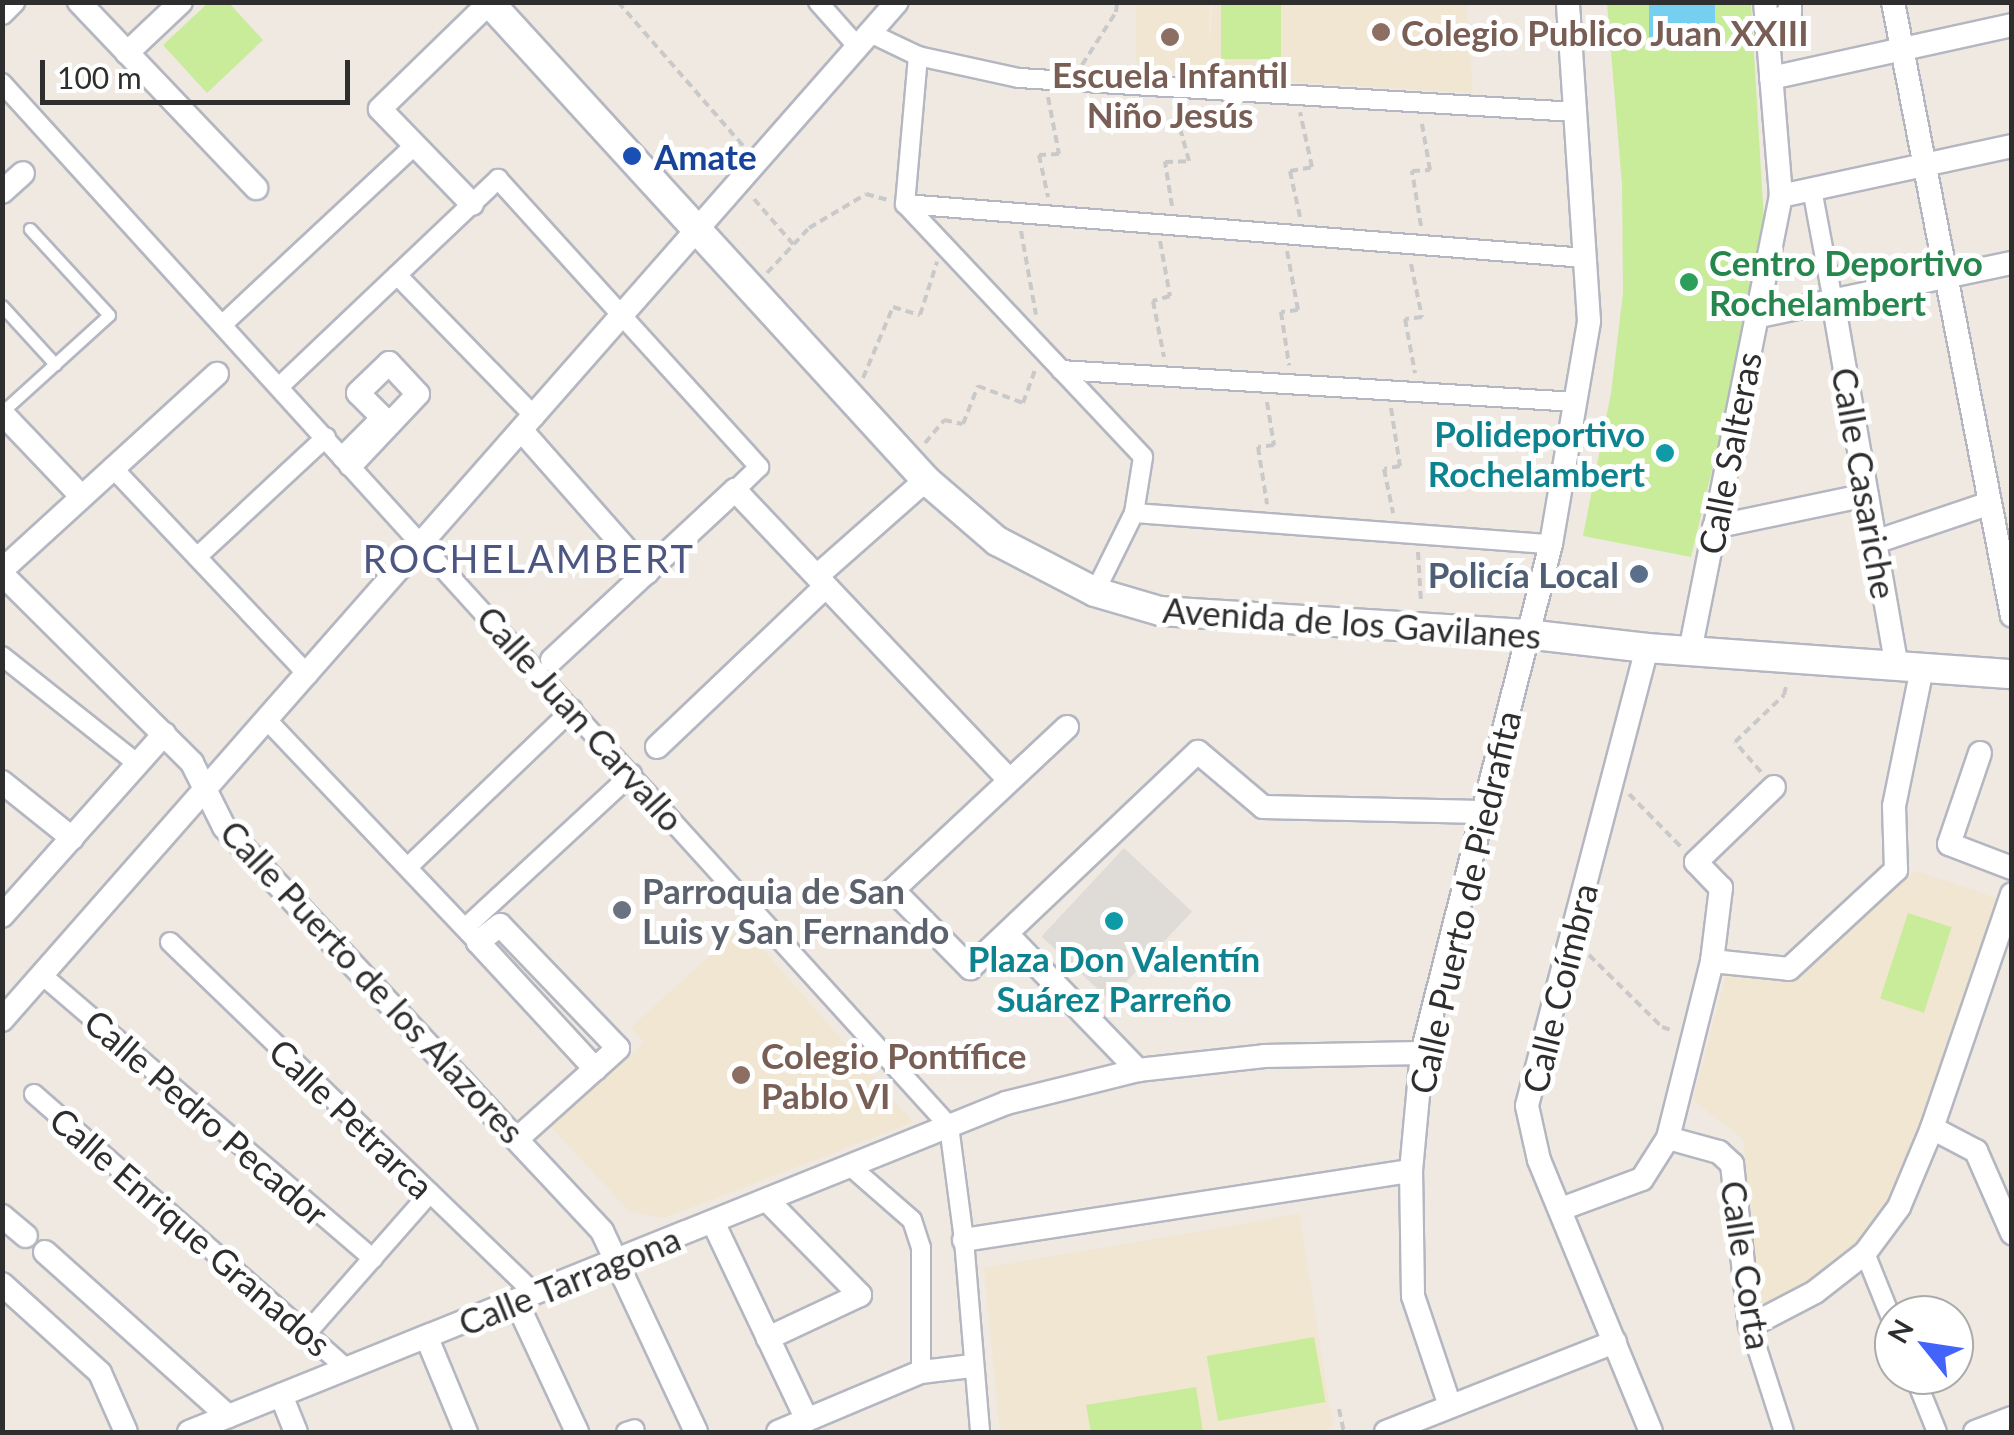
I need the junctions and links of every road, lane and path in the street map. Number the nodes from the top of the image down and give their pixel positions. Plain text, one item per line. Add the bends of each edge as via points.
1 (14, 2) edge
2 (78, 2) edge
3 (180, 2) edge
4 (618, 2) edge
5 (818, 2) edge
6 (897, 2) edge
7 (1117, 2) edge
8 (1568, 2) edge
9 (1790, 2) edge
10 (1893, 2) edge
11 (489, 3) edge
12 (2, 13) edge
13 (1766, 14) edge
14 (2012, 25) edge
15 (864, 40) junction
16 (1902, 49) junction
17 (127, 53) junction
18 (918, 56) junction
19 (1771, 78) junction
20 (1044, 80) junction
21 (1071, 81) junction
22 (2, 83) edge
23 (1170, 87) junction
24 (1296, 95) junction
25 (1418, 102) junction
26 (1575, 112) junction
27 (415, 145) junction
28 (2012, 146) edge
29 (757, 162) junction
30 (1924, 165) junction
31 (23, 174) dead end
32 (256, 188) dead end
33 (1812, 189) junction
34 (2, 192) edge
35 (1781, 196) junction
36 (472, 204) junction
37 (905, 204) junction
38 (1018, 214) junction
39 (1053, 216) junction
40 (1166, 225) junction
41 (30, 229) dead end
42 (696, 233) junction
43 (1284, 234) junction
44 (1304, 236) junction
45 (794, 244) junction
46 (1416, 244) junction
47 (943, 245) junction
48 (1585, 258) junction
49 (2012, 263) edge
50 (397, 275) junction
51 (1946, 278) junction
52 (750, 290) junction
53 (1832, 301) junction
54 (2, 306) edge
55 (624, 316) junction
56 (1756, 317) junction
57 (222, 324) junction
58 (1042, 350) junction
59 (55, 364) junction
60 (1061, 370) junction
61 (216, 374) dead end
62 (1167, 376) junction
63 (1264, 383) junction
64 (1292, 384) junction
65 (860, 385) dead end
66 (280, 386) junction
67 (1388, 390) junction
68 (1418, 392) junction
69 (1576, 402) junction
70 (2, 412) edge
71 (529, 424) junction
72 (326, 437) junction
73 (112, 468) junction
74 (918, 471) junction
75 (735, 490) junction
76 (1867, 495) junction
77 (81, 496) junction
78 (1990, 503) junction
79 (1134, 513) junction
80 (1270, 523) junction
81 (1714, 527) junction
82 (1397, 533) junction
83 (1417, 534) junction
84 (1875, 542) junction
85 (423, 544) junction
86 (1551, 544) junction
87 (196, 557) junction
88 (647, 573) junction
89 (4, 578) edge
90 (822, 581) junction
91 (1096, 592) junction
92 (2012, 616) edge
93 (1423, 628) junction
94 (1526, 634) junction
95 (1647, 648) junction
96 (1690, 651) junction
97 (2, 656) edge
98 (1792, 658) junction
99 (552, 660) dead end
100 (1909, 667) junction
101 (2012, 674) edge
102 (308, 675) junction
103 (573, 709) junction
104 (268, 721) junction
105 (1067, 727) dead end
106 (164, 734) junction
107 (658, 747) dead end
108 (1980, 754) dead end
109 (138, 764) junction
110 (632, 774) junction
111 (1613, 778) junction
112 (1008, 779) junction
113 (2, 782) edge
114 (1774, 787) joint
115 (206, 792) junction
116 (1482, 812) junction
117 (72, 838) junction
118 (1696, 862) junction
119 (408, 867) junction
120 (2012, 868) edge
121 (2012, 894) edge
122 (5, 909) edge
123 (1006, 934) junction
124 (472, 935) junction
125 (1571, 938) junction
126 (170, 942) dead end
127 (1712, 962) junction
128 (42, 976) junction
129 (2, 1020) edge
130 (1694, 1036) junction
131 (1422, 1053) junction
132 (1138, 1070) junction
133 (34, 1094) dead end
134 (949, 1126) junction
135 (1932, 1128) junction
136 (1668, 1138) junction
137 (518, 1139) junction
138 (850, 1166) junction
139 (1411, 1171) junction
140 (430, 1193) junction
141 (767, 1200) junction
142 (1561, 1210) junction
143 (2, 1216) edge
144 (713, 1222) junction
145 (2012, 1233) edge
146 (26, 1236) dead end
147 (964, 1240) junction
148 (45, 1252) dead end
149 (1865, 1253) junction
150 (372, 1259) junction
151 (619, 1260) junction
152 (2, 1284) edge
153 (1882, 1295) edge
154 (525, 1298) junction
155 (1750, 1326) junction
156 (306, 1334) junction
157 (428, 1338) junction
158 (768, 1338) junction
159 (1615, 1342) junction
160 (972, 1366) junction
161 (347, 1369) junction
162 (920, 1372) junction
163 (281, 1395) junction
164 (1922, 1395) edge
165 (1450, 1406) junction
166 (1339, 1409) dead end
167 (228, 1416) junction
168 (2012, 1418) edge
169 (807, 1420) junction
170 (126, 1432) edge
171 (188, 1432) edge
172 (296, 1432) edge
173 (466, 1432) edge
174 (577, 1432) edge
175 (696, 1432) edge
176 (778, 1432) edge
177 (980, 1432) edge
178 (1344, 1432) edge
179 (1386, 1432) edge
180 (1651, 1432) edge
181 (1784, 1432) edge
182 (1937, 1432) edge
183 (1975, 1432) edge

1 - 12 street
2 - 17 street
3 - 17 street
4 - 29 path
5 - 15 street
6 - 15 street
7 - 21 path
8 - 26 street, Calle Puerto de Piedrafita
9 - 13 street via 1790,13
10 - 16 street
11 - 27 street via 380,109
11 - 42 street, Avenida de los Gavilanes
13 - 19 street, Calle Salteras
14 - 16 street
15 - 18 street
15 - 29 street
16 - 19 street
16 - 30 street
17 - 32 street
18 - 20 street
18 - 37 street
19 - 35 street, Calle Salteras
20 - 21 street
20 - 39 path via 1059,154 1040,155
21 - 23 street
22 - 57 street, Calle Juan Carvallo
23 - 24 street
23 - 40 path via 1189,161 1165,162
24 - 25 street
24 - 44 path via 1312,167 1290,172
25 - 26 street
25 - 46 path via 1430,170 1412,170
26 - 48 street, Calle Puerto de Piedrafita
27 - 36 street
27 - 57 street
28 - 30 street
29 - 42 street
29 - 45 path via 771,180 752,201
30 - 33 street
30 - 51 street
31 - 34 street
33 - 35 street
33 - 53 street
35 - 56 street, Calle Salteras
36 - 50 street
36 - 55 street via 498,179
37 - 38 street
37 - 45 path via 866,194
37 - 47 street
38 - 39 street
38 - 58 path
39 - 40 street
40 - 43 street
40 - 62 path via 1170,296 1154,301
41 - 59 lane via 109,315
42 - 52 street, Avenida de los Gavilanes
42 - 55 street
43 - 44 street
43 - 64 path via 1298,310 1281,312
44 - 46 street
45 - 52 path
46 - 48 street
46 - 68 path via 1422,317 1405,319
47 - 58 street
47 - 65 path via 920,315 893,307
48 - 69 street, Calle Puerto de Piedrafita via 1589,321
49 - 51 street
50 - 66 street
50 - 71 street
51 - 53 street
51 - 78 street
52 - 74 street, Avenida de los Gavilanes
53 - 56 street
53 - 76 street, Calle Casariche
54 - 59 lane
55 - 71 street
55 - 75 street via 759,467
56 - 81 street, Calle Salteras
57 - 66 street, Calle Juan Carvallo
58 - 60 street
58 - 74 path via 1023,402 978,386 963,424 944,420
59 - 70 lane
60 - 62 street
60 - 79 street via 1143,457
61 - 73 street
62 - 63 street
63 - 64 street
63 - 80 path via 1274,445 1258,447
64 - 67 street
66 - 72 street, Calle Juan Carvallo
67 - 68 street
67 - 82 path via 1400,466 1384,469
68 - 69 street
69 - 86 street, Calle Puerto de Piedrafita
70 - 77 street
71 - 85 street
71 - 88 street
72 - 85 street, Calle Juan Carvallo
72 - 87 street
73 - 77 street
73 - 87 street
74 - 90 street
74 - 91 street, Avenida de los Gavilanes via 997,541
75 - 88 street
75 - 90 street
76 - 81 street
76 - 84 street, Calle Casariche
77 - 89 street
78 - 84 street
78 - 92 street
79 - 80 street
79 - 91 street
80 - 82 street
81 - 96 street, Calle Salteras
82 - 83 street
83 - 86 street
83 - 93 path
84 - 100 street, Calle Casariche
85 - 102 street
85 - 103 street, Calle Juan Carvallo
86 - 94 street, Calle Puerto de Piedrafita
87 - 102 street
88 - 99 street
89 - 106 street, Calle Puerto de los Alazores
90 - 107 street
90 - 112 street
91 - 93 street, Avenida de los Gavilanes via 1160,611
93 - 94 street, Avenida de los Gavilanes
94 - 95 street, Avenida de los Gavilanes
94 - 116 street, Calle Puerto de Piedrafita
95 - 96 street, Avenida de los Gavilanes
95 - 111 street, Calle Coímbra
96 - 98 street, Avenida de los Gavilanes
97 - 109 street
98 - 100 street, Avenida de los Gavilanes
98 - 114 path via 1784,695 1735,742
100 - 101 street, Avenida de los Gavilanes
100 - 127 street via 1894,806 1896,870 1789,969
102 - 104 street
103 - 110 street, Calle Juan Carvallo
103 - 119 street
104 - 115 street
104 - 119 street
105 - 112 street
106 - 109 street
106 - 115 street, Calle Puerto de los Alazores via 192,762
108 - 120 street via 1948,844
109 - 117 street
110 - 124 street
110 - 134 street, Calle Juan Carvallo
111 - 118 path
111 - 125 street, Calle Coímbra
112 - 123 street via 893,890 970,968
113 - 117 street
114 - 118 street
115 - 128 street
115 - 137 street, Calle Puerto de los Alazores via 224,826
116 - 123 street via 1263,807 1198,752
116 - 131 street, Calle Puerto de Piedrafita
117 - 122 street
118 - 127 street via 1721,888
119 - 124 street
121 - 135 street
123 - 132 street
124 - 137 street via 500,924 618,1048
125 - 130 path via 1662,1027
125 - 142 street, Calle Coímbra via 1527,1106 1539,1160
126 - 140 street, Calle Petrarca
127 - 130 street
128 - 129 street
128 - 150 street, Calle Pedro Pecador
130 - 136 street
131 - 132 street, Calle Tarragona via 1264,1056
131 - 139 street, Calle Puerto de Piedrafita
132 - 134 street, Calle Tarragona via 1006,1103
133 - 156 street, Calle Enrique Granados
134 - 138 street, Calle Tarragona
134 - 147 street
135 - 145 street via 1976,1152
135 - 149 street via 1899,1207
136 - 142 street via 1642,1179
136 - 155 street, Calle Corta via 1720,1152 1732,1164
137 - 151 street, Calle Puerto de los Alazores via 602,1231
138 - 141 street, Calle Tarragona
138 - 162 street via 912,1220 921,1248
139 - 147 street
139 - 165 street, Calle Puerto de Piedrafita via 1413,1296
140 - 150 street
140 - 154 street, Calle Petrarca
141 - 144 street, Calle Tarragona
141 - 158 street via 860,1295
142 - 159 street, Calle Coímbra
143 - 146 street
144 - 151 street, Calle Tarragona
144 - 158 street
147 - 160 street
148 - 167 street
149 - 153 street
149 - 155 street via 1815,1292
150 - 156 street
151 - 154 street, Calle Tarragona
151 - 175 street, Calle Puerto de los Alazores
152 - 170 street via 100,1373
154 - 157 street, Calle Tarragona
154 - 174 street
155 - 181 street, Calle Corta
156 - 161 street, Calle Enrique Granados
157 - 161 street, Calle Tarragona
157 - 173 street
158 - 169 street
159 - 165 street
159 - 180 street, Calle Coímbra
160 - 162 street
160 - 177 street
161 - 163 street, Calle Tarragona
162 - 169 street
163 - 167 street, Calle Tarragona
163 - 172 street
164 - 182 street
165 - 179 street
166 - 178 path
167 - 171 street, Calle Tarragona
168 - 183 street
169 - 176 street

